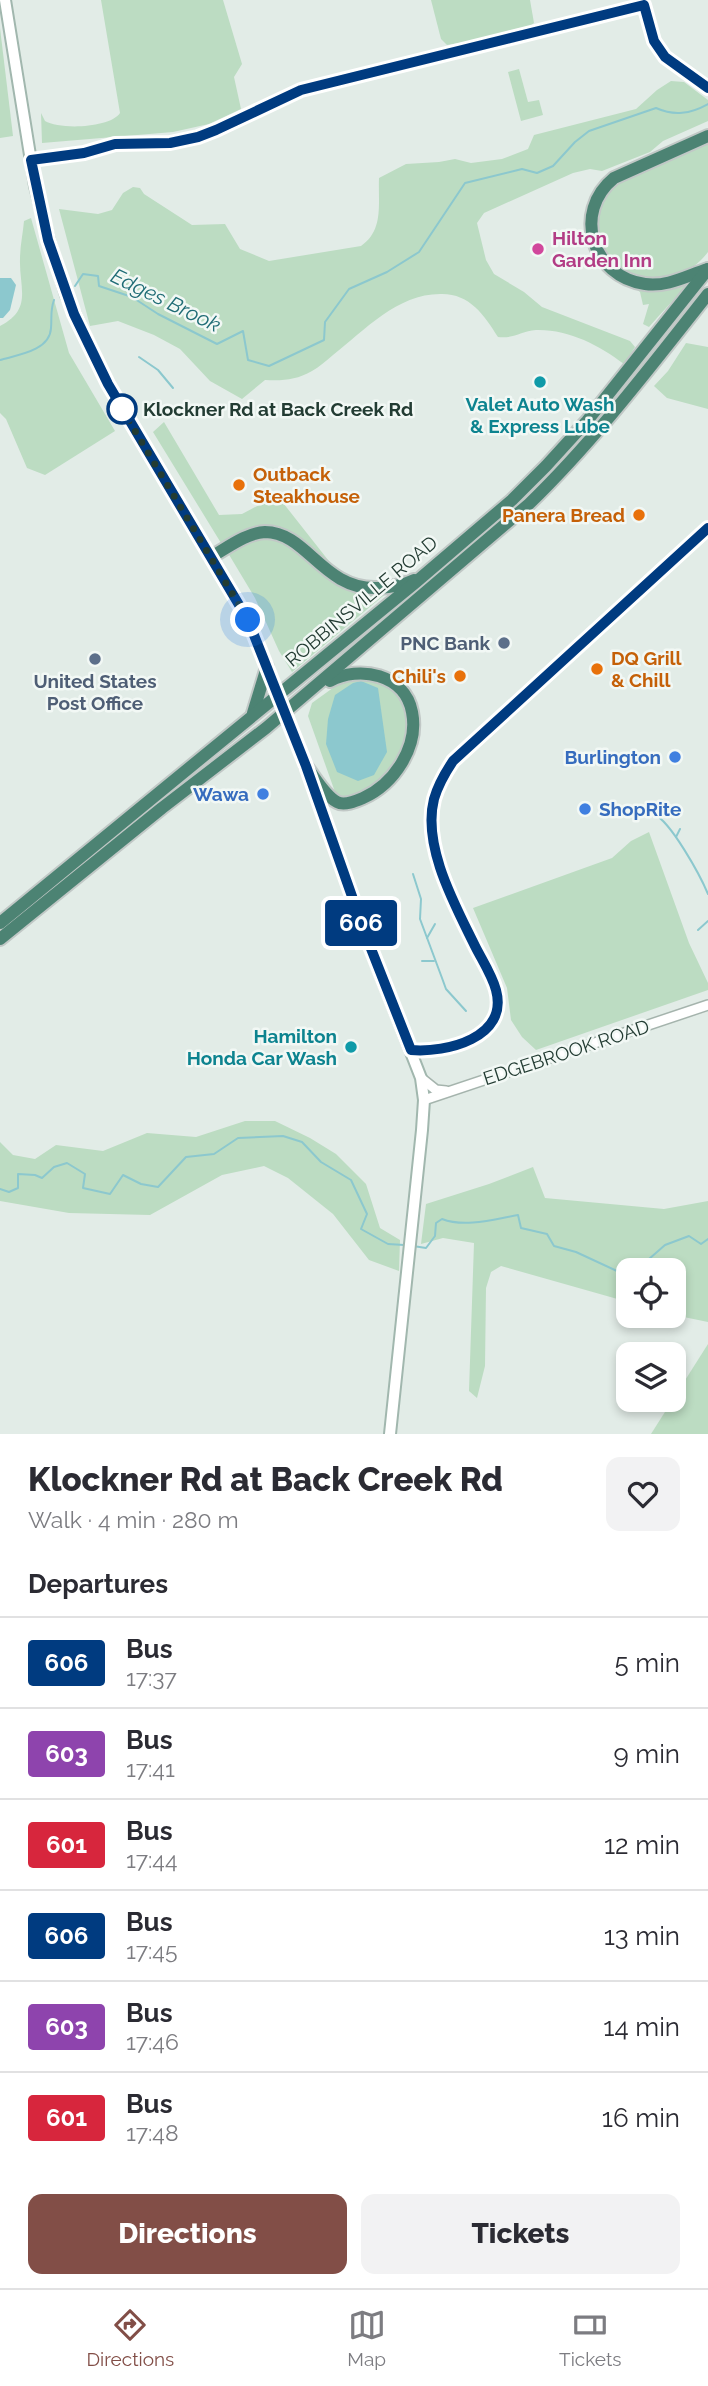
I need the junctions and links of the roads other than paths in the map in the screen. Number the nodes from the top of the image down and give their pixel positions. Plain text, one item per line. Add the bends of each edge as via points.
1 (5, 0) edge
2 (708, 136) edge
3 (708, 269) edge
4 (708, 294) edge
5 (211, 557) junction
6 (423, 576) junction
7 (267, 667) junction
8 (311, 691) junction
9 (278, 695) junction
10 (285, 713) junction
11 (252, 716) junction
12 (306, 766) junction
13 (50, 882) junction
14 (0, 923) edge
15 (20, 923) junction
16 (0, 939) edge
17 (708, 1005) edge
18 (421, 1078) junction
19 (454, 1090) junction
20 (442, 1094) junction
21 (424, 1100) junction
22 (424, 1115) junction
23 (390, 1434) edge

1 - 5 main road via 35,186 66,295 108,384
2 - 3 highway via 614,178 595,203 591,230 605,264 631,281 666,284
3 - 6 highway, ROBBINSVILLE ROAD via 546,466
4 - 8 highway, ROBBINSVILLE ROAD via 556,478
5 - 6 highway via 263,532 293,541 345,583 388,587
5 - 7 main road via 248,620
6 - 9 highway, ROBBINSVILLE ROAD
7 - 9 main road
7 - 11 highway
8 - 10 highway, ROBBINSVILLE ROAD
8 - 12 highway via 349,673 371,673 399,688 412,710 413,723 406,755 391,779 356,802 337,802
9 - 10 main road
9 - 11 highway, ROBBINSVILLE ROAD
10 - 12 main road
10 - 15 highway, ROBBINSVILLE ROAD
11 - 13 highway, ROBBINSVILLE ROAD
12 - 18 main road
13 - 14 highway, ROBBINSVILLE ROAD
13 - 15 highway via 47,893
15 - 16 highway, ROBBINSVILLE ROAD
17 - 19 street, EDGEBROOK ROAD
18 - 19 street via 436,1090
18 - 21 main road
19 - 20 street, EDGEBROOK ROAD
20 - 21 street, EDGEBROOK ROAD
20 - 22 street
21 - 22 main road
22 - 23 main road

